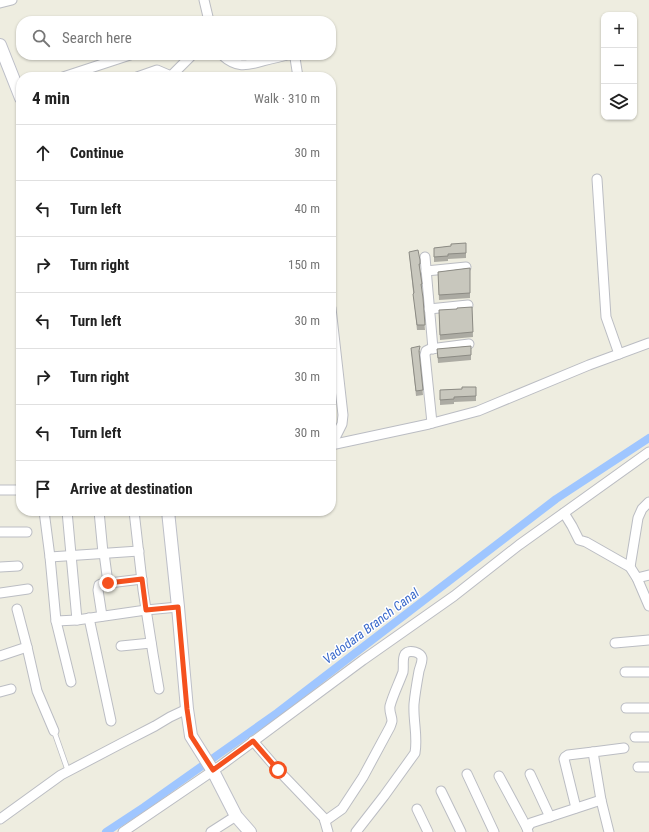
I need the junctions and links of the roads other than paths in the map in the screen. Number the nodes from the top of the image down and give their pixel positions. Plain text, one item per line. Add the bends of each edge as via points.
1 (12, 0) edge
2 (204, 0) edge
3 (0, 3) edge
4 (208, 16) edge
5 (0, 45) edge
6 (115, 60) edge
7 (187, 60) edge
8 (228, 60) edge
9 (268, 60) edge
10 (295, 60) edge
11 (78, 72) edge
12 (151, 72) edge
13 (161, 72) edge
14 (174, 72) edge
15 (297, 72) edge
16 (16, 83) edge
17 (597, 178) dead end
18 (425, 257) dead end
19 (466, 267) edge
20 (426, 271) junction
21 (468, 305) dead end
22 (429, 309) junction
23 (649, 342) edge
24 (469, 344) dead end
25 (433, 349) junction
26 (336, 353) edge
27 (618, 354) junction
28 (432, 423) junction
29 (336, 435) edge
30 (336, 443) edge
31 (649, 452) edge
32 (0, 490) edge
33 (16, 490) edge
34 (649, 502) edge
35 (564, 513) junction
36 (45, 516) edge
37 (68, 516) edge
38 (99, 516) edge
39 (135, 516) edge
40 (169, 516) edge
41 (0, 532) edge
42 (26, 532) dead end
43 (139, 551) junction
44 (103, 553) junction
45 (72, 555) junction
46 (50, 557) junction
47 (18, 566) dead end
48 (0, 567) edge
49 (630, 567) junction
50 (649, 575) edge
51 (637, 578) junction
52 (142, 579) junction
53 (108, 583) junction
54 (28, 589) dead end
55 (0, 593) edge
56 (648, 603) edge
57 (178, 607) junction
58 (17, 609) dead end
59 (146, 610) junction
60 (102, 616) junction
61 (89, 618) junction
62 (77, 620) junction
63 (56, 621) junction
64 (649, 640) edge
65 (151, 643) junction
66 (615, 643) dead end
67 (121, 646) dead end
68 (28, 647) junction
69 (0, 656) edge
70 (625, 672) dead end
71 (649, 672) edge
72 (71, 682) dead end
73 (11, 689) dead end
74 (159, 689) dead end
75 (0, 692) edge
76 (626, 708) dead end
77 (649, 708) edge
78 (187, 709) junction
79 (111, 721) dead end
80 (54, 731) joint
81 (635, 737) dead end
82 (649, 737) edge
83 (253, 741) junction
84 (624, 748) dead end
85 (593, 752) junction
86 (649, 766) edge
87 (638, 767) dead end
88 (212, 769) junction
89 (68, 771) junction
90 (467, 774) dead end
91 (530, 774) dead end
92 (499, 776) dead end
93 (441, 791) dead end
94 (601, 800) junction
95 (576, 808) junction
96 (417, 809) dead end
97 (236, 816) junction
98 (550, 817) junction
99 (0, 819) edge
100 (325, 821) junction
101 (527, 830) edge
102 (123, 832) edge
103 (211, 832) edge
104 (250, 832) edge
105 (328, 832) edge
106 (356, 832) edge
107 (428, 832) edge
108 (461, 832) edge
109 (494, 832) edge
110 (609, 832) edge

1 - 3 street
2 - 4 street
5 - 16 street
6 - 11 street
7 - 14 street
8 - 9 street via 240,65
10 - 15 street
12 - 13 street
17 - 27 street via 606,317
18 - 20 street
19 - 20 street
20 - 22 street
21 - 22 street
22 - 25 street
23 - 27 street
24 - 25 street
25 - 28 street via 426,351 425,355
26 - 29 street via 343,415 342,424
27 - 28 street via 478,411
28 - 30 street
31 - 35 street
32 - 33 street
34 - 49 street via 642,508 638,518
35 - 49 street via 578,539
35 - 83 street
36 - 46 street
37 - 45 street
38 - 44 street
39 - 43 street
40 - 57 street
41 - 42 street
43 - 44 street
43 - 52 street
44 - 45 street
44 - 53 street
45 - 46 street
45 - 62 street
46 - 63 street
47 - 48 street
49 - 51 street
50 - 51 street
51 - 56 street
52 - 53 street
52 - 59 street
53 - 60 street via 101,584 98,588
54 - 55 street
57 - 59 street
57 - 78 street
58 - 68 street
59 - 60 street
59 - 65 street
60 - 61 street
61 - 62 street
61 - 79 street
62 - 63 street
63 - 72 street
64 - 66 street
65 - 67 street
65 - 74 street
68 - 69 street
68 - 80 street via 37,691
70 - 71 street
73 - 75 street
76 - 77 street
78 - 88 street via 191,736
78 - 89 street
80 - 89 lane
81 - 82 street
83 - 88 street
83 - 100 street
84 - 85 street
85 - 94 street
85 - 95 street via 568,755 564,759
86 - 87 street
88 - 97 street
88 - 102 street
89 - 99 street
90 - 109 street
91 - 98 street
92 - 101 street
93 - 108 street
94 - 95 street
94 - 110 street
95 - 98 street
96 - 107 street
97 - 103 street
97 - 104 street
98 - 101 street via 531,823
100 - 105 street
100 - 106 street via 342,810 390,727 390,707 403,670 403,659 406,653 416,652 422,660 414,704 415,753

